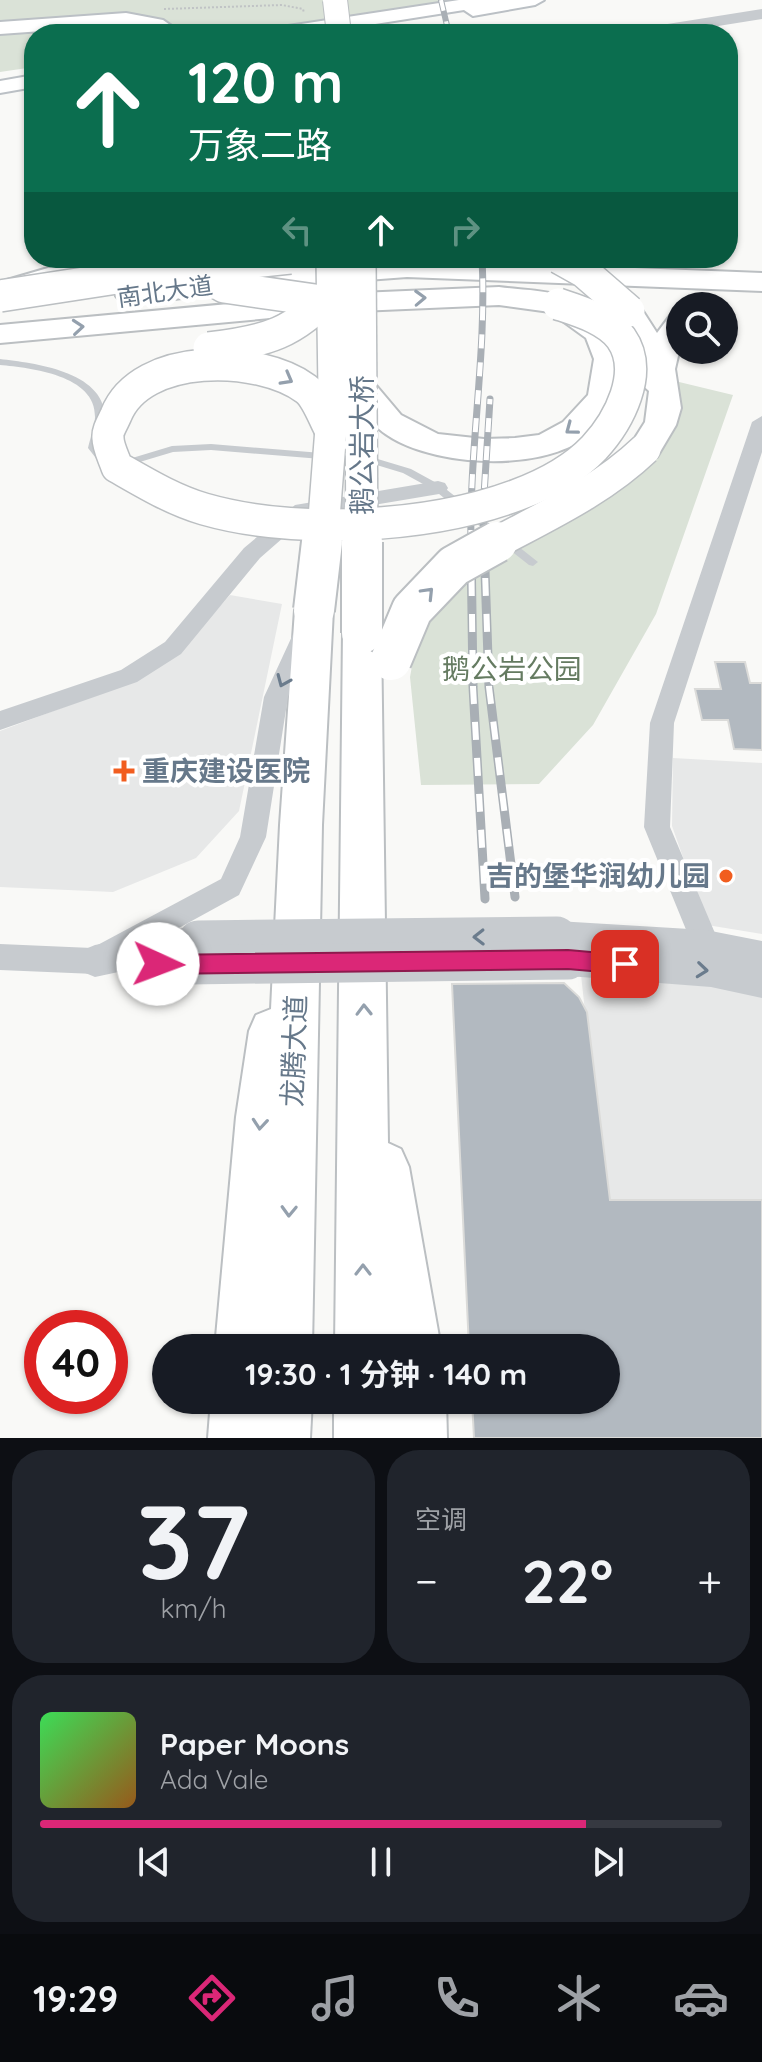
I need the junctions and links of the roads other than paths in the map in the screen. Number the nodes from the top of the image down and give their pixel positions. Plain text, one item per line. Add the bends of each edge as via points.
1 (335, 0) edge
2 (495, 0) edge
3 (535, 0) edge
4 (441, 13) junction
5 (762, 14) edge
6 (56, 24) edge
7 (157, 24) edge
8 (338, 24) edge
9 (354, 24) edge
10 (379, 24) edge
11 (400, 24) edge
12 (699, 24) edge
13 (24, 26) edge
14 (0, 28) edge
15 (24, 73) edge
16 (0, 77) edge
17 (24, 84) edge
18 (24, 89) edge
19 (0, 90) edge
20 (738, 263) edge
21 (762, 264) edge
22 (83, 268) edge
23 (179, 268) edge
24 (190, 268) edge
25 (193, 268) edge
26 (360, 268) edge
27 (577, 268) edge
28 (762, 282) edge
29 (334, 283) edge
30 (501, 283) junction
31 (0, 296) edge
32 (762, 296) edge
33 (738, 298) edge
34 (558, 304) junction
35 (0, 316) edge
36 (0, 334) edge
37 (666, 342) edge
38 (0, 362) edge
39 (660, 370) junction
40 (363, 390) junction
41 (762, 422) edge
42 (331, 431) junction
43 (638, 441) junction
44 (438, 488) junction
45 (533, 562) dead end
46 (314, 610) junction
47 (377, 646) junction
48 (0, 721) edge
49 (301, 825) junction
50 (706, 945) junction
51 (563, 948) junction
52 (0, 957) edge
53 (762, 957) edge
54 (95, 961) junction
55 (762, 982) edge
56 (364, 1054) junction
57 (244, 1334) edge
58 (284, 1334) edge
59 (363, 1334) edge
60 (411, 1334) edge
61 (239, 1414) edge
62 (282, 1414) edge
63 (363, 1414) edge
64 (417, 1414) edge
65 (237, 1438) edge
66 (281, 1438) edge
67 (363, 1438) edge
68 (418, 1438) edge

1 - 8 highway, bridge
2 - 4 main road
3 - 4 main road
4 - 9 main road
4 - 10 main road
4 - 11 main road
5 - 12 street
6 - 7 main road via 126,19
13 - 14 main road
15 - 16 main road
17 - 19 main road
18 - 19 main road
20 - 21 highway
22 - 31 highway
23 - 31 main road
24 - 31 highway, 南北大道, bridge
25 - 29 highway, bridge via 224,287
26 - 40 highway, 鹅公岩大桥, bridge
27 - 39 highway, bridge via 629,311
28 - 30 highway, 南北大道
29 -> 30 highway
36 -> 29 highway, bridge
29 - 42 highway, 鹅公岩大桥, bridge
29 - 43 highway, bridge via 308,321 287,333 153,363 116,384 91,411 86,449 106,480 154,514 213,530 352,539 411,536 520,510
30 - 34 highway
30 - 35 highway, 南北大道, bridge via 407,268 247,280
32 - 33 highway
34 -> 40 highway, bridge via 599,334 609,359 603,397 575,429 547,444 484,450 431,444 390,422
34 -> 42 highway, bridge via 590,315 621,338 633,366 621,406 594,448 515,495 417,517 341,523 217,512 159,492 117,467 107,436 120,404 146,381 187,368 229,363 272,370 309,391
37 - 39 highway
38 - 44 lane via 58,371 89,389 100,415 93,448 106,464 132,464 172,449 211,447 371,460
39 - 43 highway
40 - 47 highway, 鹅公岩大桥, bridge
41 - 50 street via 662,723 657,827
42 - 46 highway, 鹅公岩大桥, bridge
47 -> 43 highway, bridge via 454,566 623,470
44 - 45 lane
44 - 48 street via 302,510 252,553 173,648 129,676
46 - 49 highway, 龙腾大道
46 -> 54 street via 276,697 253,837 230,887
56 -> 47 highway via 361,812
49 -> 57 highway via 261,1117
49 -> 58 highway, 龙腾大道
50 - 51 street
50 - 53 street
51 - 54 street, bridge via 194,952
51 -> 55 street
52 - 54 street
59 -> 56 highway
56 - 60 highway
61 - 65 highway
62 - 66 highway
63 - 67 highway
64 - 68 highway

